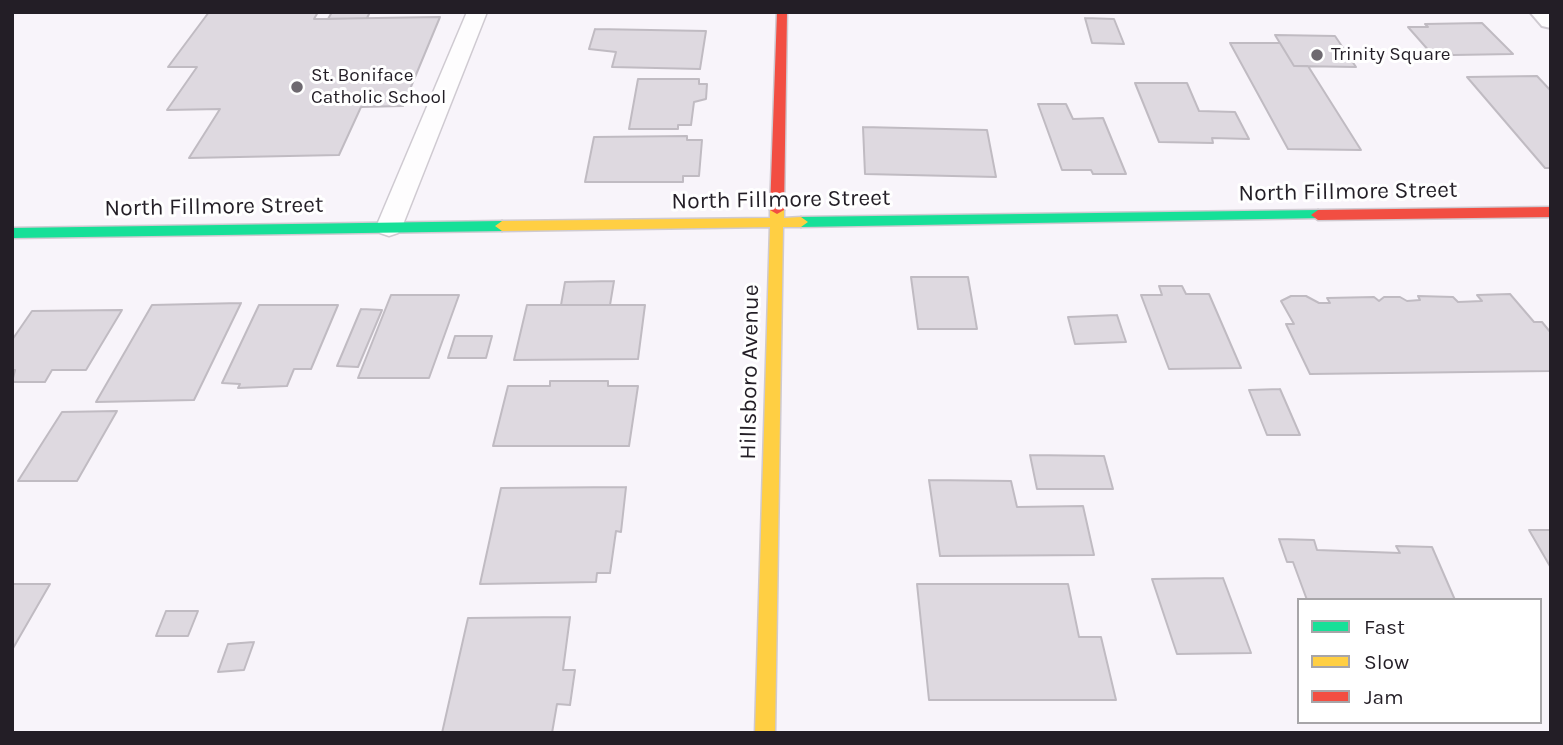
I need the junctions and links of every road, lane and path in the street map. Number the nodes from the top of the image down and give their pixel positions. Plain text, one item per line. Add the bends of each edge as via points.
1 (477, 12) edge
2 (782, 12) edge
3 (1543, 12) edge
4 (1551, 20) edge
5 (1551, 212) edge
6 (776, 223) junction
7 (389, 227) junction
8 (12, 233) edge
9 (765, 733) edge

1 - 7 lane
2 - 6 street, Hillsboro Avenue
3 - 4 street
5 - 6 street, North Fillmore Street
6 - 7 street, North Fillmore Street
6 - 9 street, Hillsboro Avenue
7 - 8 street, North Fillmore Street

